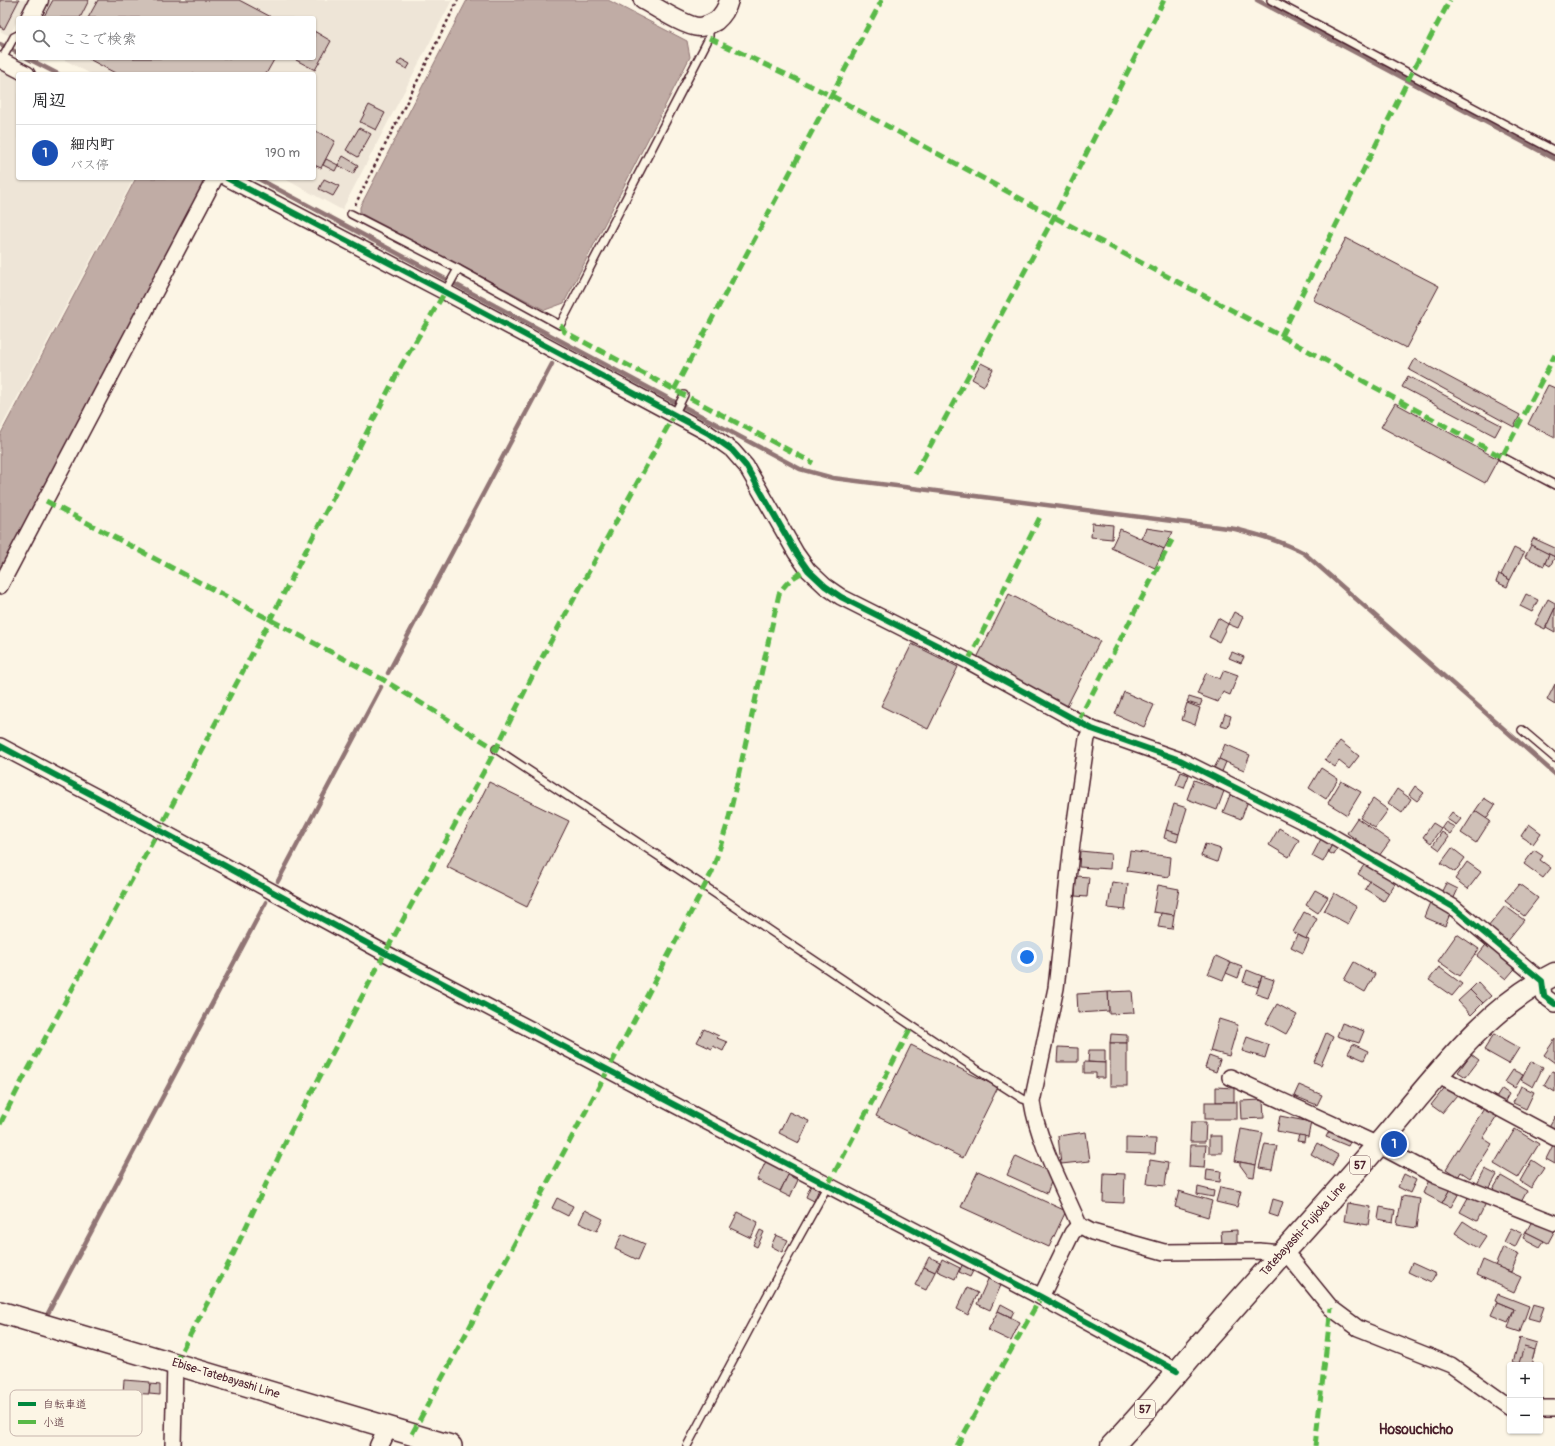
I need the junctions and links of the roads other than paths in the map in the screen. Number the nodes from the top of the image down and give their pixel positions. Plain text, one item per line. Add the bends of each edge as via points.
1 (39, 0) edge
2 (643, 0) edge
3 (668, 0) edge
4 (722, 0) edge
5 (729, 0) edge
6 (1271, 0) edge
7 (31, 16) edge
8 (709, 25) junction
9 (16, 36) edge
10 (2, 58) edge
11 (24, 72) edge
12 (1555, 151) edge
13 (214, 180) edge
14 (231, 180) edge
15 (351, 214) road end
16 (456, 271) junction
17 (446, 289) junction
18 (683, 397) dead end
19 (675, 413) junction
20 (1502, 457) dead end
21 (1555, 485) edge
22 (0, 586) edge
23 (1092, 729) junction
24 (1522, 730) dead end
25 (0, 746) edge
26 (496, 749) dead end
27 (1555, 758) edge
28 (1548, 977) edge
29 (1555, 1004) edge
30 (1436, 1075) junction
31 (1230, 1077) dead end
32 (1032, 1102) junction
33 (1555, 1138) edge
34 (1378, 1145) junction
35 (828, 1185) junction
36 (1079, 1224) junction
37 (1555, 1224) edge
38 (1281, 1253) junction
39 (1041, 1297) junction
40 (0, 1312) edge
41 (176, 1363) junction
42 (1177, 1371) junction
43 (1507, 1405) edge
44 (1543, 1408) edge
45 (1555, 1408) edge
46 (388, 1427) junction
47 (173, 1446) edge
48 (379, 1446) edge
49 (451, 1446) edge
50 (687, 1446) edge
51 (1112, 1446) edge

1 - 7 street
2 - 8 street via 692,26
3 - 4 street via 701,15 712,13
5 - 8 street via 719,18
6 - 12 lane
8 - 16 lane via 709,38 560,325
9 - 10 lane
10 - 11 street
13 - 22 street
14 - 17 street
15 - 16 lane
16 - 17 lane
17 - 19 street
18 - 19 lane
19 - 23 street via 732,450 746,466 804,564 825,586 841,597 968,661
20 - 21 lane
23 - 28 street via 1180,760 1326,833 1453,907
23 - 32 street via 1087,738 1076,805 1056,988
24 - 27 lane
25 - 35 street via 385,953
26 - 32 lane via 976,1069
28 - 29 street via 1544,996
28 - 30 main road, Tatebayashi-Fujioka Line / 57 via 1511,1002
30 - 33 street
30 - 34 main road, Tatebayashi-Fujioka Line / 57
31 - 34 street
32 - 36 street via 1040,1136
34 - 37 street via 1436,1176
34 - 38 main road, Tatebayashi-Fujioka Line / 57
35 - 39 street
35 - 50 lane
36 - 38 street via 1092,1232 1164,1252
36 - 39 street via 1072,1233
38 - 42 main road, Tatebayashi-Fujioka Line / 57
38 - 43 street via 1292,1260 1331,1308 1358,1328 1451,1365
39 - 42 street
40 - 41 main road, Ebise-Tatebayashi Line
41 - 46 main road, Ebise-Tatebayashi Line
41 - 47 street
42 - 51 main road, Tatebayashi-Fujioka Line / 57
44 - 45 street
46 - 48 street
46 - 49 main road, Ebise-Tatebayashi Line

